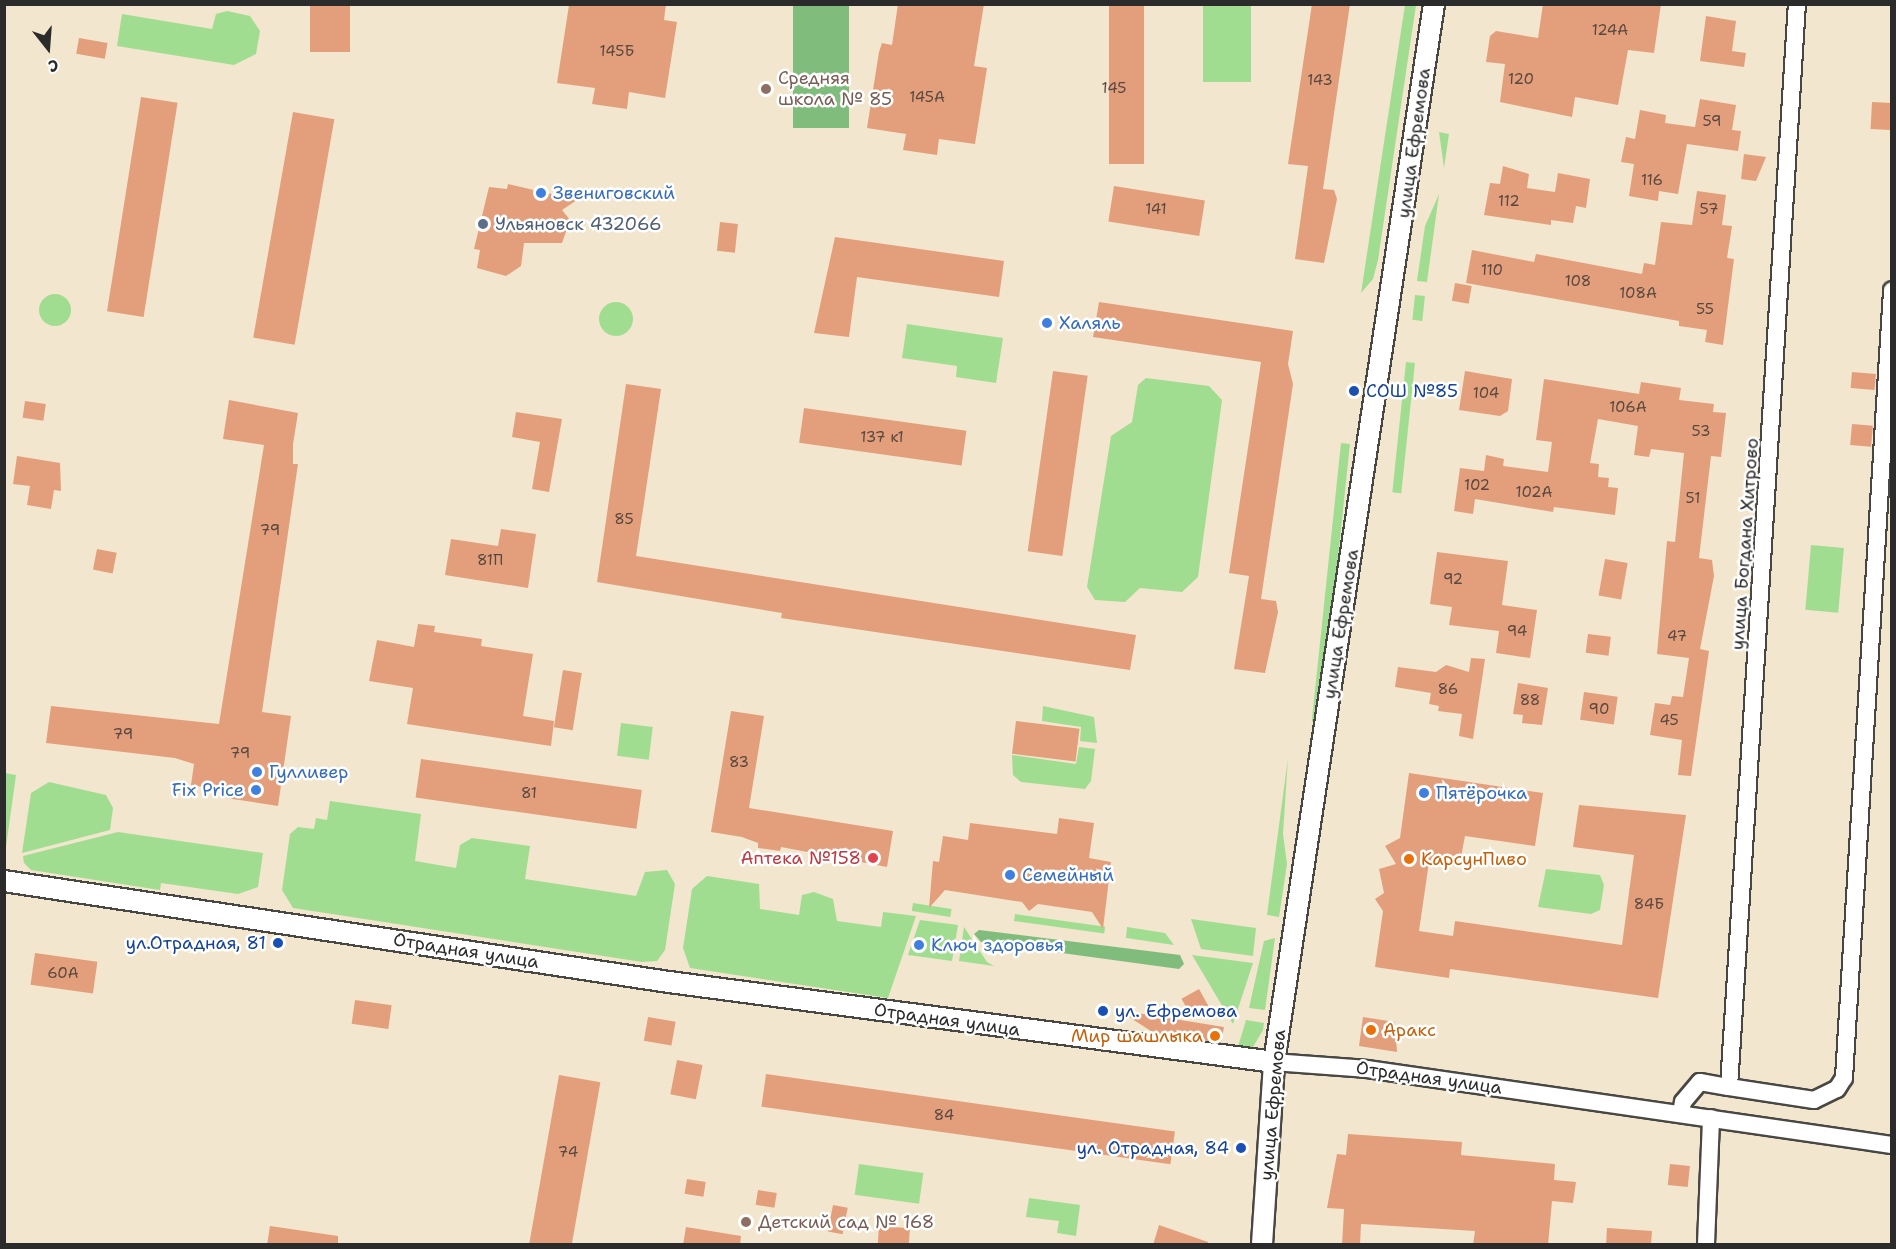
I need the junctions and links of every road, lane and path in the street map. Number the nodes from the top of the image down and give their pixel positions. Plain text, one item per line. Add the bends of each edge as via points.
1 (1434, 4) edge
2 (1797, 4) edge
3 (1892, 290) edge
4 (4, 881) edge
5 (1274, 1062) junction
6 (1729, 1087) junction
7 (1681, 1113) junction
8 (1711, 1118) junction
9 (1892, 1145) edge
10 (1262, 1245) edge
11 (1706, 1245) edge

1 - 5 street, улица Ефремова
2 - 6 street, улица Богдана Хитрово
3 - 6 street via 1844,1077 1837,1089 1814,1100
4 - 5 street, Отрадная улица via 669,982
5 - 7 street, Отрадная улица via 1367,1069
5 - 10 street, улица Ефремова
6 - 7 street via 1700,1082 1683,1102
7 - 8 street, Отрадная улица
8 - 9 street, Отрадная улица
8 - 11 street

